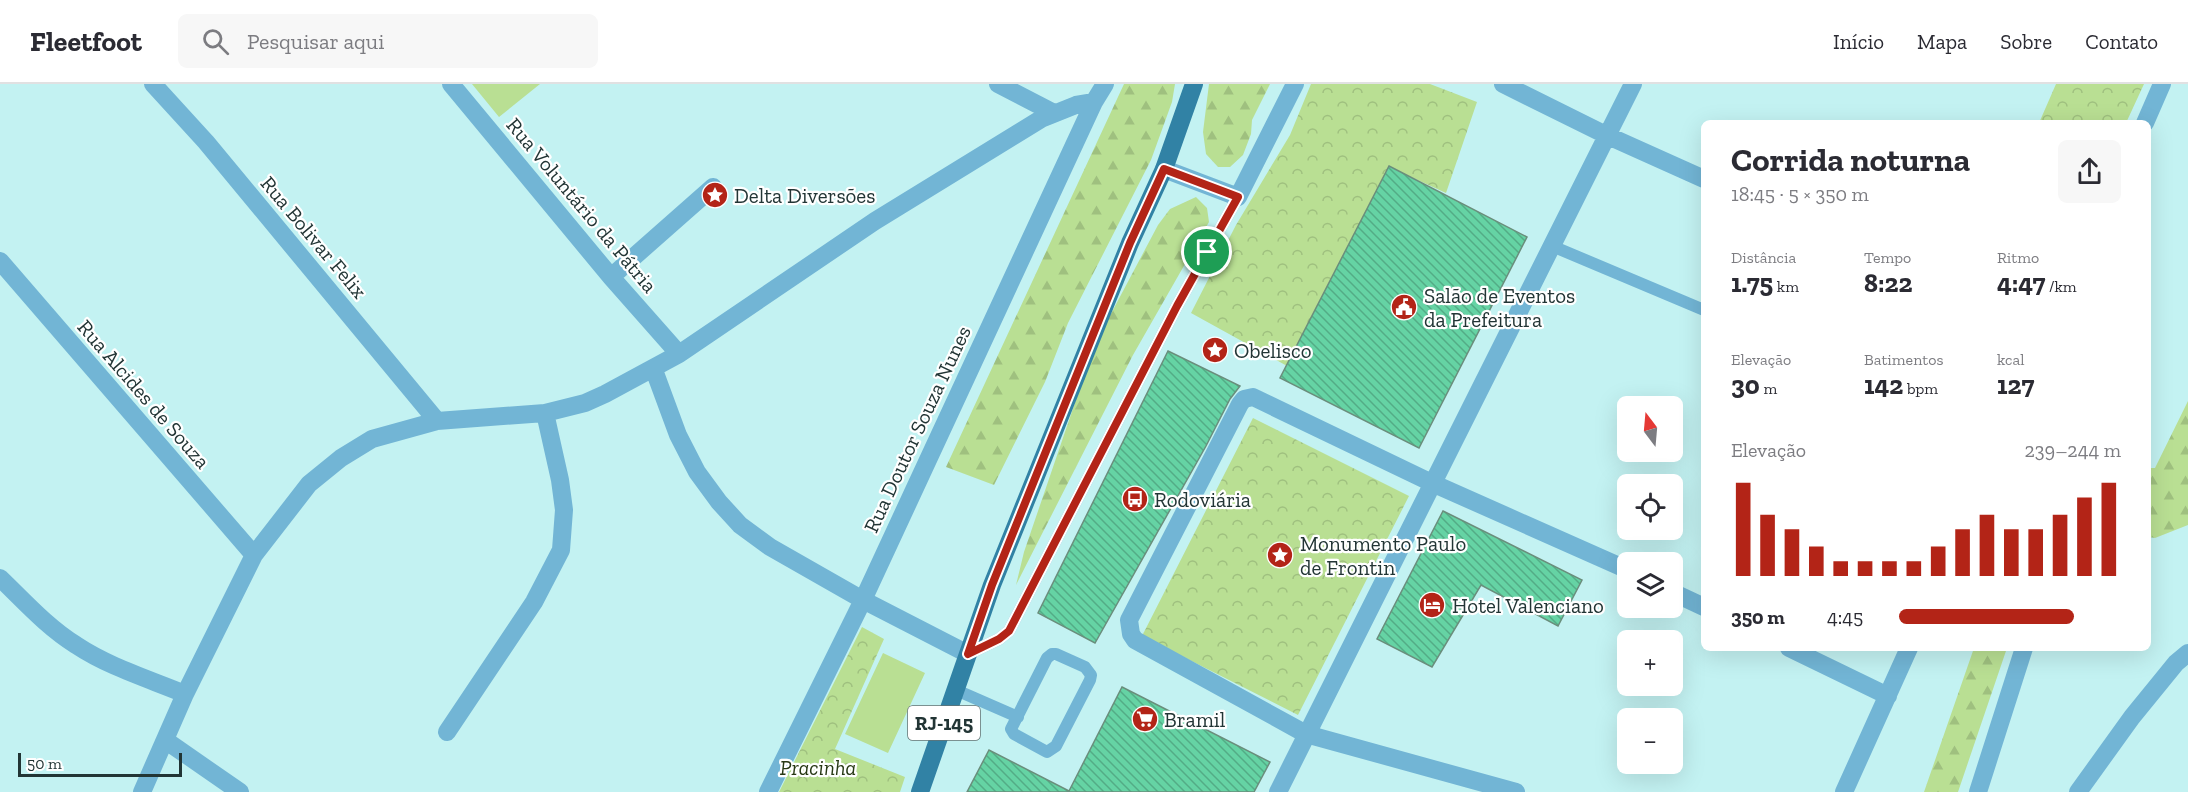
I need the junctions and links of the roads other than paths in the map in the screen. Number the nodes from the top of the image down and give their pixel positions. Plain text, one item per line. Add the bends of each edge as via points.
1 (153, 84) edge
2 (451, 84) edge
3 (998, 84) edge
4 (1105, 84) edge
5 (1194, 84) edge
6 (1295, 84) edge
7 (1503, 84) edge
8 (1633, 84) edge
9 (2162, 84) edge
10 (1094, 102) junction
11 (1054, 112) junction
12 (2146, 120) edge
13 (1606, 135) junction
14 (1164, 169) junction
15 (1701, 177) edge
16 (713, 187) dead end
17 (1238, 197) junction
18 (1552, 246) junction
19 (0, 261) edge
20 (611, 277) junction
21 (1701, 309) edge
22 (679, 354) junction
23 (654, 370) junction
24 (545, 413) junction
25 (437, 421) junction
26 (1432, 483) junction
27 (254, 555) junction
28 (1617, 565) edge
29 (0, 578) edge
30 (1683, 597) edge
31 (863, 600) junction
32 (1701, 606) edge
33 (1795, 651) edge
34 (1908, 651) edge
35 (2023, 651) edge
36 (2188, 653) edge
37 (968, 654) junction
38 (956, 690) junction
39 (185, 694) junction
40 (1888, 696) junction
41 (1018, 717) junction
42 (447, 732) dead end
43 (1306, 734) junction
44 (165, 741) junction
45 (142, 792) edge
46 (240, 792) edge
47 (768, 792) edge
48 (920, 792) edge
49 (1278, 792) edge
50 (1516, 792) edge
51 (1844, 792) edge
52 (1978, 792) edge
53 (2078, 792) edge

1 - 25 street, Rua Bolivar Felix via 206,142
2 - 20 street, Rua Voluntário da Pátria
3 - 11 street
4 - 10 street, Rua Doutor Souza Nunes
5 - 14 main road, RJ-145
6 - 17 street
7 - 13 street
8 - 13 street
9 - 12 street
10 - 11 street
10 - 31 street, Rua Doutor Souza Nunes
11 - 22 street via 875,221
13 - 15 street
13 - 18 street
14 - 17 street
14 - 37 main road, RJ-145 via 1130,243
16 - 20 street
17 - 37 lane via 1177,306 1009,631
18 - 21 lane
18 - 26 street
19 - 27 street, Rua Alcides de Souza
20 - 22 street, Rua Voluntário da Pátria
22 - 23 street
23 - 24 street via 595,399
23 - 31 street via 678,435 697,471 740,525 770,547
24 - 25 street
24 - 42 street via 564,510 561,550 534,603
25 - 27 street via 372,439 341,458 309,484
26 - 28 street
26 - 43 street
26 - 43 street via 1256,398 1244,399 1130,620 1135,640
27 - 39 street
29 - 39 street via 76,646
30 - 32 street
31 - 37 street
31 - 47 street, Rua Doutor Souza Nunes
33 - 40 street
34 - 40 street
35 - 52 street
36 - 53 street via 2132,717
37 - 38 main road, RJ-145
38 - 41 lane
38 - 48 main road, RJ-145
39 - 44 street
40 - 51 street
41 - 41 lane via 1012,733 1051,751 1090,680 1090,671 1056,654 1047,657
43 - 49 street
43 - 50 street
44 - 45 street
44 - 46 street

